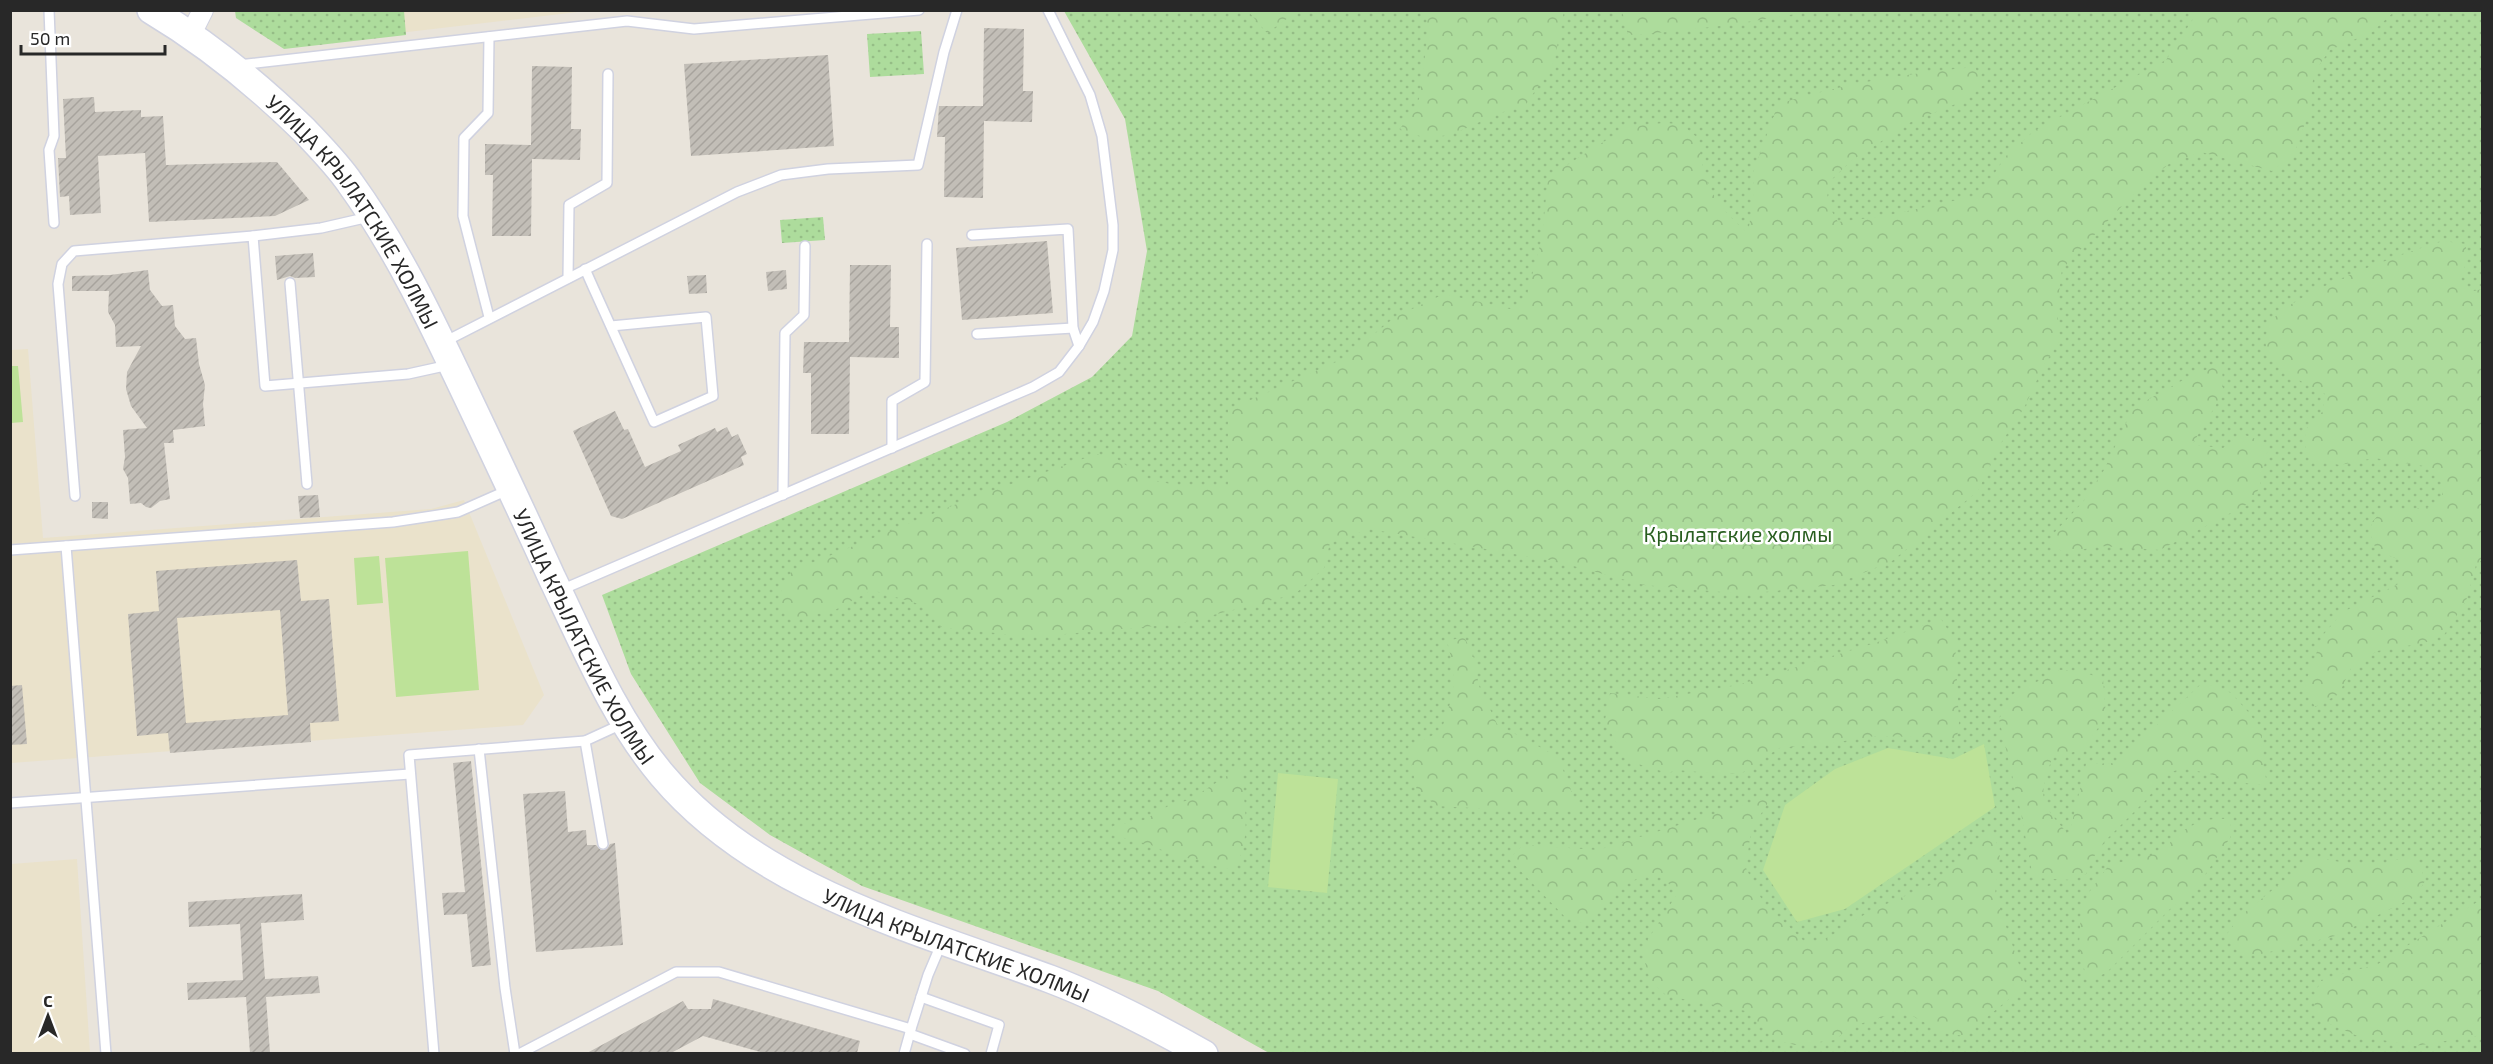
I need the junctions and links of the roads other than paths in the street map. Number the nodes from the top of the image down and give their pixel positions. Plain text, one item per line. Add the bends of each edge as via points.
1 (49, 10) edge
2 (151, 10) edge
3 (919, 10) edge
4 (957, 10) edge
5 (1048, 10) edge
6 (197, 22) edge
7 (489, 37) junction
8 (233, 65) junction
9 (608, 74) dead end
10 (372, 216) junction
11 (54, 223) dead end
12 (972, 235) dead end
13 (253, 236) junction
14 (927, 243) dead end
15 (805, 246) dead end
16 (585, 269) junction
17 (568, 278) junction
18 (290, 283) dead end
19 (489, 317) junction
20 (611, 326) junction
21 (1073, 328) junction
22 (977, 334) dead end
23 (1079, 346) junction
24 (447, 353) junction
25 (298, 384) junction
26 (892, 448) junction
27 (307, 484) dead end
28 (510, 489) junction
29 (783, 495) junction
30 (75, 496) dead end
31 (66, 546) junction
32 (10, 550) edge
33 (559, 591) junction
34 (626, 722) junction
35 (585, 741) junction
36 (479, 749) junction
37 (410, 774) junction
38 (86, 798) junction
39 (10, 804) edge
40 (603, 844) dead end
41 (943, 940) junction
42 (921, 997) junction
43 (910, 1032) junction
44 (106, 1053) edge
45 (435, 1053) edge
46 (517, 1053) edge
47 (904, 1053) edge
48 (965, 1053) edge
49 (991, 1053) edge
50 (1204, 1053) edge

1 - 11 lane via 54,136 49,150
2 - 6 street, УЛИЦА КРЫЛАТСКИЕ ХОЛМЫ
3 - 7 lane via 694,29 627,21
4 - 16 lane via 918,165 781,175 737,192
5 - 23 lane via 1090,95 1102,136 1113,225 1113,250 1104,291
6 - 8 street, УЛИЦА КРЫЛАТСКИЕ ХОЛМЫ
7 - 8 lane
7 - 19 lane via 489,113 464,138 463,216
8 - 10 street, УЛИЦА КРЫЛАТСКИЕ ХОЛМЫ via 327,154
9 - 17 lane via 607,183 568,205
10 - 13 lane via 321,228
10 - 24 street, УЛИЦА КРЫЛАТСКИЕ ХОЛМЫ
12 - 21 lane via 1068,230
13 - 25 lane via 265,386
13 - 30 lane via 74,250 62,264 58,284
14 - 26 lane via 926,382 892,400
15 - 29 lane via 804,315 785,333
16 - 17 lane
16 - 20 lane
17 - 19 lane
18 - 25 lane
19 - 24 lane
20 - 20 lane via 654,422 713,396 706,317
21 - 22 lane
21 - 23 lane
23 - 26 lane via 1059,372 1033,387
24 - 25 lane via 408,374
24 - 28 street, УЛИЦА КРЫЛАТСКИЕ ХОЛМЫ
25 - 27 lane
26 - 29 lane
28 - 31 lane via 458,512 393,522
28 - 33 street, УЛИЦА КРЫЛАТСКИЕ ХОЛМЫ
29 - 33 lane
31 - 32 lane
31 - 38 lane
33 - 34 street, УЛИЦА КРЫЛАТСКИЕ ХОЛМЫ
34 - 35 lane
34 - 41 street, УЛИЦА КРЫЛАТСКИЕ ХОЛМЫ via 662,774 707,821 740,844 832,897
35 - 36 lane
35 - 40 lane
36 - 37 lane via 409,755
36 - 46 lane via 505,988
37 - 38 lane
37 - 45 lane
38 - 39 lane
38 - 44 lane
41 - 42 lane
41 - 50 street, УЛИЦА КРЫЛАТСКИЕ ХОЛМЫ via 1117,1008
42 - 43 lane
42 - 49 lane via 999,1025
43 - 46 lane via 720,972 676,972
43 - 47 lane
43 - 48 lane

